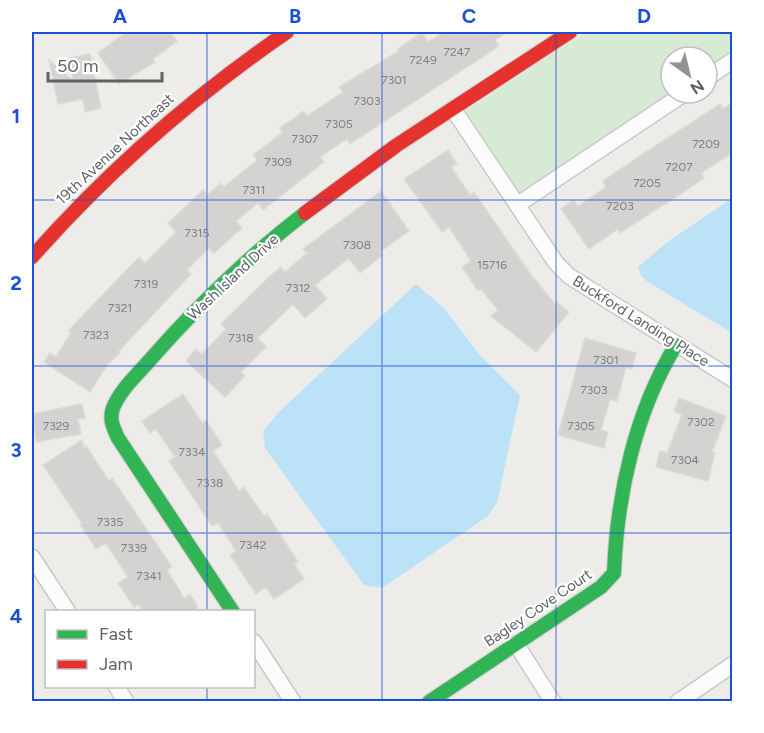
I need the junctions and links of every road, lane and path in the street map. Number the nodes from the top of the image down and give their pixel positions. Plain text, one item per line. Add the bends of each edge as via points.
1 (287, 32) edge
2 (570, 32) edge
3 (732, 62) edge
4 (719, 70) edge
5 (667, 105) edge
6 (453, 109) junction
7 (517, 205) junction
8 (32, 257) edge
9 (676, 345) junction
10 (732, 379) edge
11 (32, 557) edge
12 (67, 610) edge
13 (232, 610) edge
14 (255, 644) edge
15 (516, 644) junction
16 (732, 665) edge
17 (117, 688) edge
18 (126, 702) edge
19 (293, 702) edge
20 (429, 702) edge
21 (554, 702) edge
22 (678, 702) edge

1 - 8 street, 19th Avenue Northeast via 173,116 92,191
2 - 6 street, Wash Island Drive
3 - 4 street
5 - 7 street
6 - 7 street, Buckford Landing Place
6 - 13 street, Wash Island Drive via 325,195 243,263 154,353 117,399 111,420 118,438
7 - 9 street, Buckford Landing Place via 569,276
9 - 10 street, Buckford Landing Place
9 - 15 street, Bagley Cove Court via 658,374 629,459 615,542 614,573 602,587
11 - 12 street
14 - 19 street
15 - 20 street, Bagley Cove Court
15 - 21 street
16 - 22 street
17 - 18 street

